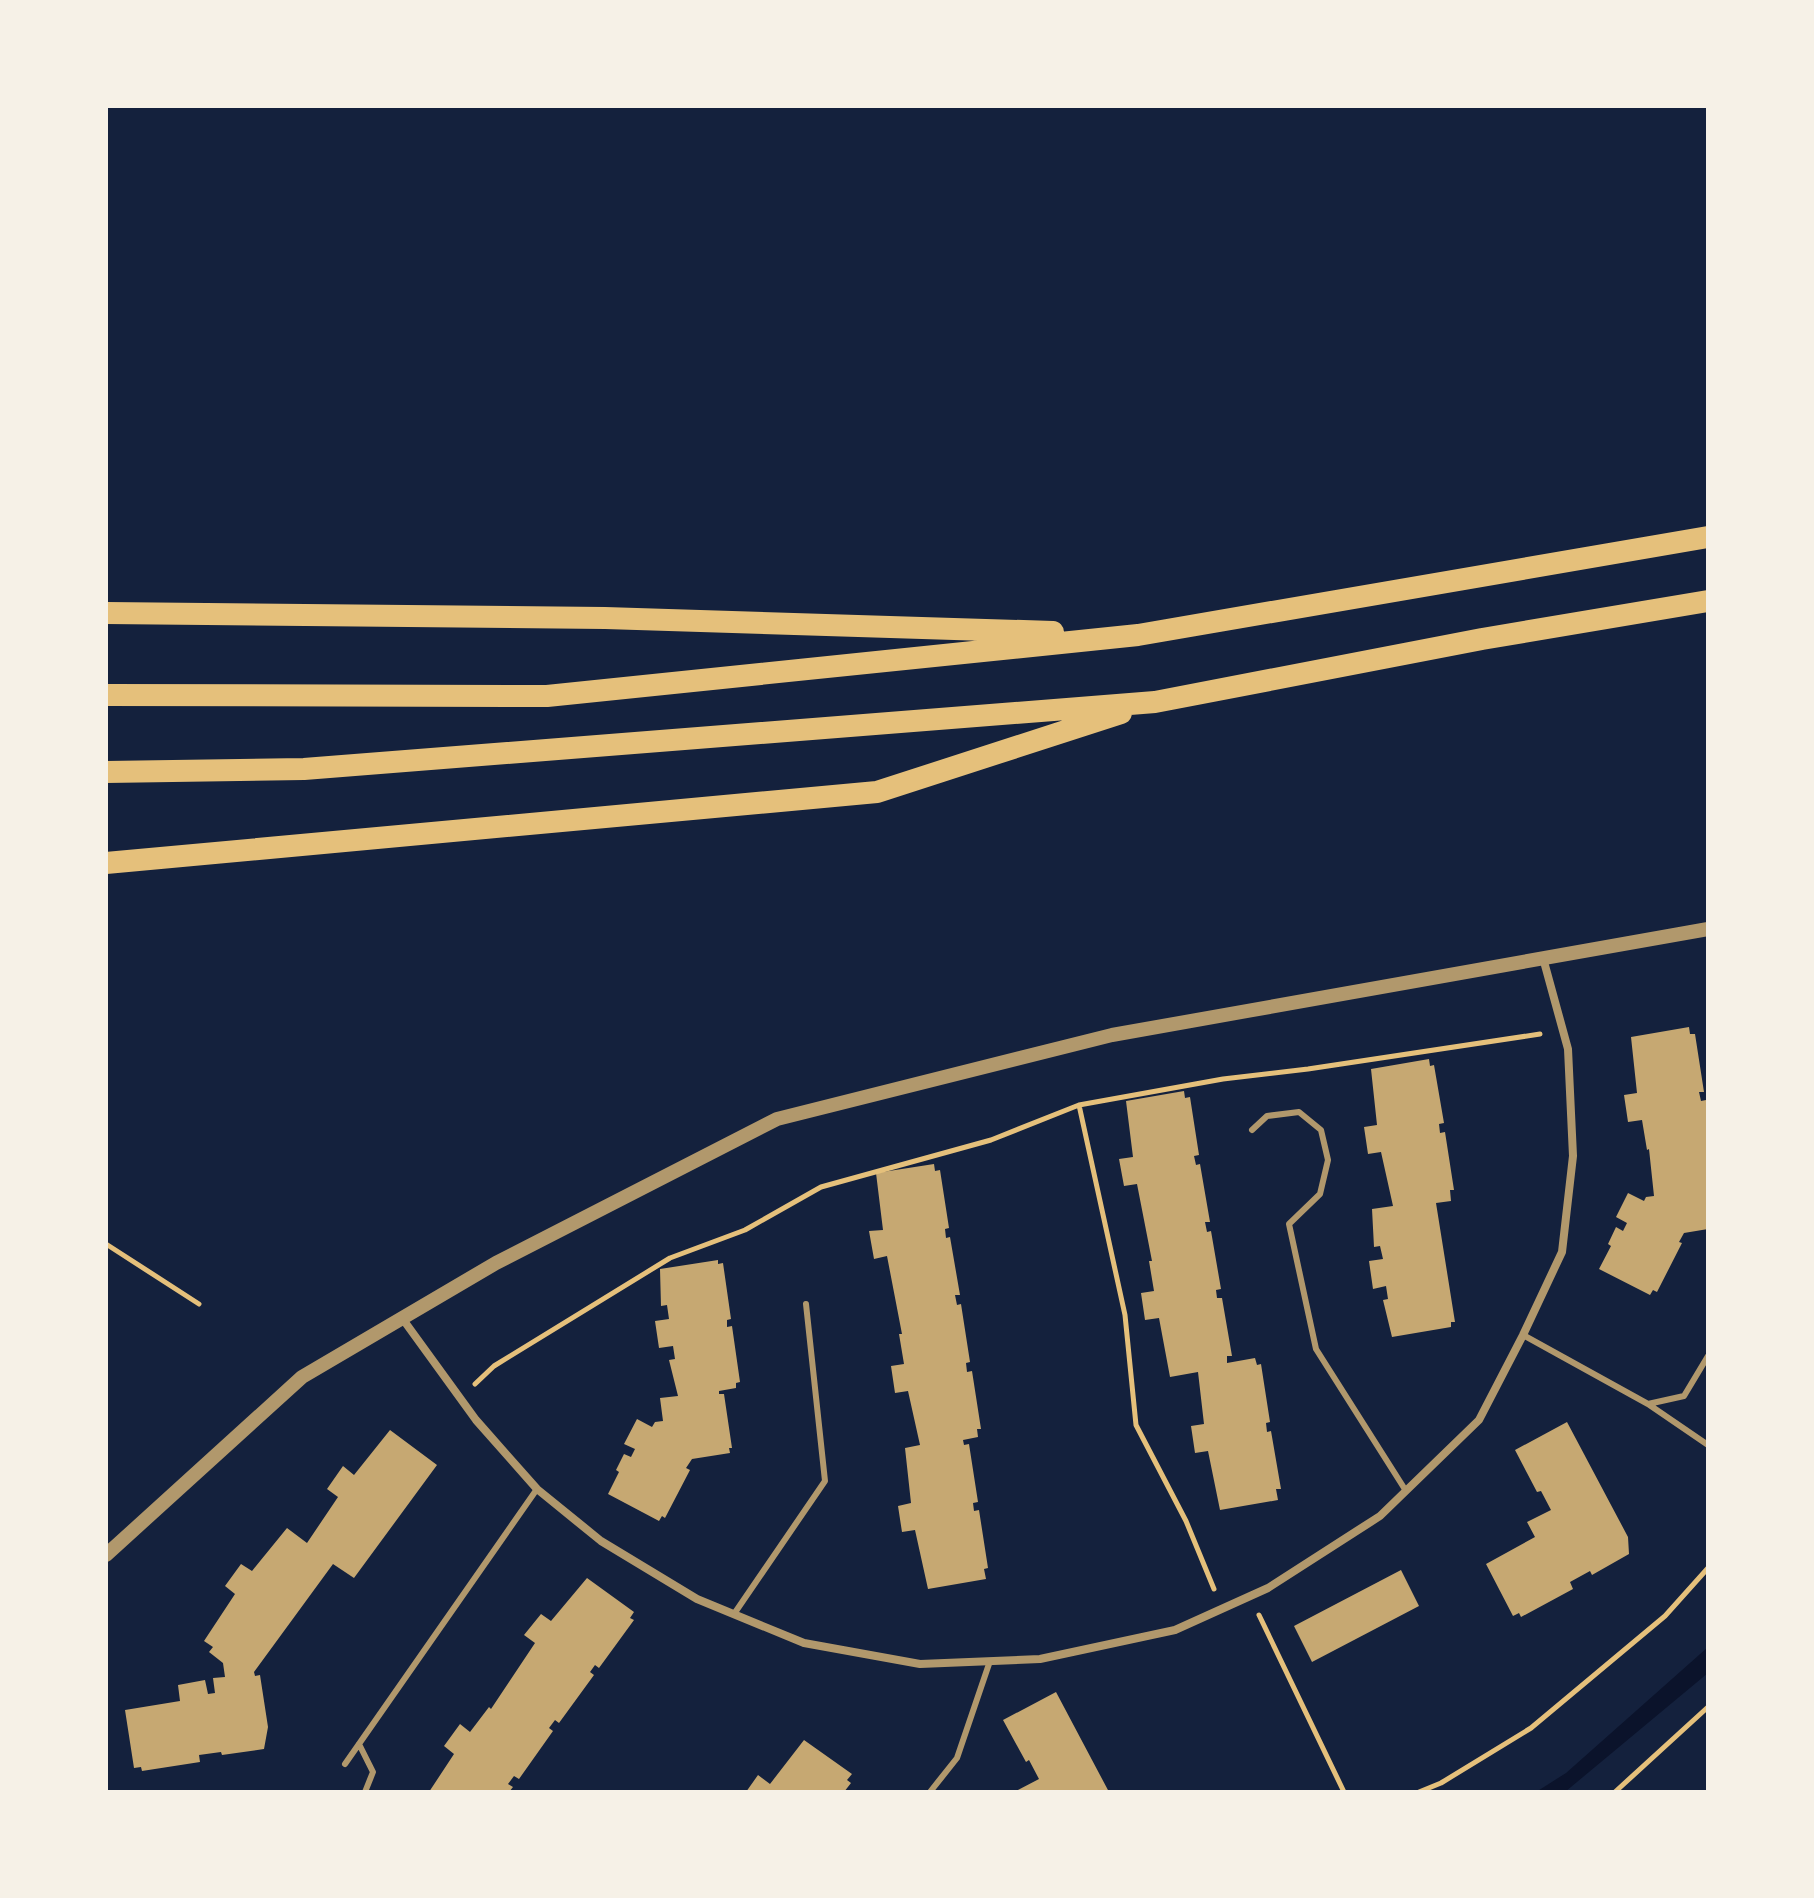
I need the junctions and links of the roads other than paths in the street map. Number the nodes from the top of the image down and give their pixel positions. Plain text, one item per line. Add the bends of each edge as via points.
1 (1708, 537) edge
2 (1708, 601) edge
3 (106, 613) edge
4 (1138, 635) junction
5 (106, 695) edge
6 (1155, 702) junction
7 (106, 772) edge
8 (106, 863) edge
9 (1708, 929) edge
10 (1543, 958) junction
11 (1252, 1130) dead end
12 (806, 1304) dead end
13 (402, 1318) junction
14 (1523, 1335) junction
15 (1708, 1356) edge
16 (1648, 1404) junction
17 (1708, 1445) edge
18 (537, 1489) junction
19 (1406, 1491) junction
20 (106, 1555) edge
21 (734, 1614) junction
22 (990, 1661) junction
23 (359, 1744) junction
24 (345, 1764) dead end
25 (365, 1792) edge
26 (930, 1792) edge

1 - 4 highway
2 - 6 highway
3 - 4 highway via 605,618
4 - 5 highway via 547,696
6 - 7 highway via 304,769
6 - 8 highway via 877,792
9 - 10 street
10 - 13 street via 1112,1035 777,1119 496,1263
10 - 14 street via 1568,1049 1573,1156 1562,1252
11 - 19 lane via 1267,1116 1299,1112 1321,1130 1328,1160 1320,1194 1289,1224 1316,1349
12 - 21 lane via 825,1481
13 - 18 street via 460,1398
13 - 20 street via 302,1377
14 - 16 lane
14 - 19 street via 1479,1420
15 - 16 lane via 1684,1396
16 - 17 lane
18 - 21 street via 601,1541 697,1599
18 - 23 lane
19 - 22 street via 1380,1516 1268,1588 1175,1630 1040,1659
21 - 22 street via 804,1643 906,1662
22 - 26 lane via 957,1758
23 - 24 lane
23 - 25 lane via 373,1772

